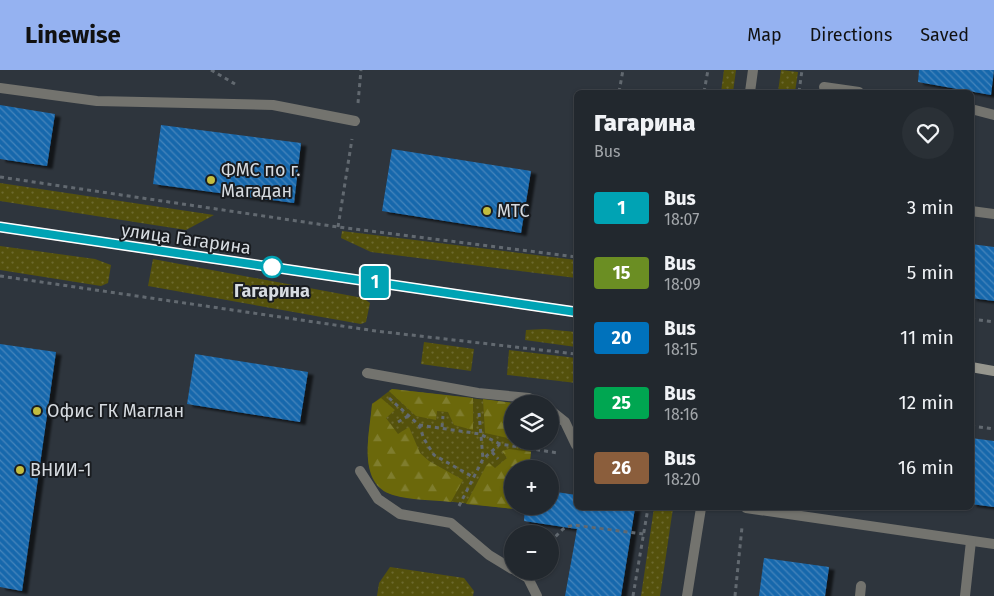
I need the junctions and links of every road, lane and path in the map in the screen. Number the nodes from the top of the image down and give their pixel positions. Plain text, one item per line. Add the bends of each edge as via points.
1 (361, 70) edge
2 (622, 70) edge
3 (708, 70) edge
4 (753, 70) edge
5 (802, 70) edge
6 (824, 87) dead end
7 (0, 88) edge
8 (619, 90) edge
9 (704, 90) edge
10 (750, 90) edge
11 (799, 90) edge
12 (845, 90) edge
13 (974, 110) edge
14 (994, 116) edge
15 (356, 121) junction
16 (0, 177) edge
17 (974, 211) edge
18 (994, 214) edge
19 (0, 227) edge
20 (338, 227) junction
21 (574, 257) edge
22 (0, 276) edge
23 (574, 312) edge
24 (974, 319) edge
25 (994, 322) edge
26 (574, 354) edge
27 (974, 368) edge
28 (994, 371) edge
29 (367, 373) joint
30 (478, 393) junction
31 (504, 396) edge
32 (408, 416) junction
33 (443, 416) dead end
34 (559, 417) edge
35 (398, 422) dead end
36 (419, 425) junction
37 (974, 426) edge
38 (442, 427) junction
39 (994, 429) edge
40 (480, 434) junction
41 (574, 441) edge
42 (500, 444) junction
43 (492, 452) junction
44 (559, 453) dead end
45 (498, 459) dead end
46 (483, 460) junction
47 (360, 471) dead end
48 (473, 477) junction
49 (460, 505) dead end
50 (648, 510) edge
51 (700, 510) edge
52 (744, 512) edge
53 (559, 534) edge
54 (644, 534) junction
55 (971, 541) junction
56 (994, 544) edge
57 (504, 564) edge
58 (529, 580) edge
59 (537, 596) edge
60 (633, 596) edge
61 (686, 596) edge
62 (735, 596) edge
63 (964, 596) edge

1 - 15 path
2 - 8 path
3 - 9 path
4 - 10 street
5 - 11 path
6 - 12 street
7 - 15 street via 97,101 272,105
13 - 14 street
15 - 20 path
16 - 20 path
17 - 18 street
19 - 23 main road, улица Гагарина
20 - 21 path
22 - 26 path via 376,331
24 - 25 path
27 - 28 main road
29 - 30 street
29 - 32 path
30 - 31 street
30 - 40 path
32 - 35 path
32 - 36 path
33 - 38 path
34 - 41 street
36 - 38 path
36 - 48 path via 434,455
37 - 39 path
38 - 40 path
40 - 42 path
40 - 46 path
42 - 43 path
42 - 44 path
43 - 45 path
43 - 46 path
46 - 48 path
47 - 57 street via 378,499 400,514 451,523
48 - 49 path
50 - 54 path
51 - 61 street
52 - 55 street
52 - 62 path
53 - 54 path via 573,525
54 - 60 path
55 - 56 street
55 - 63 street
58 - 59 street

